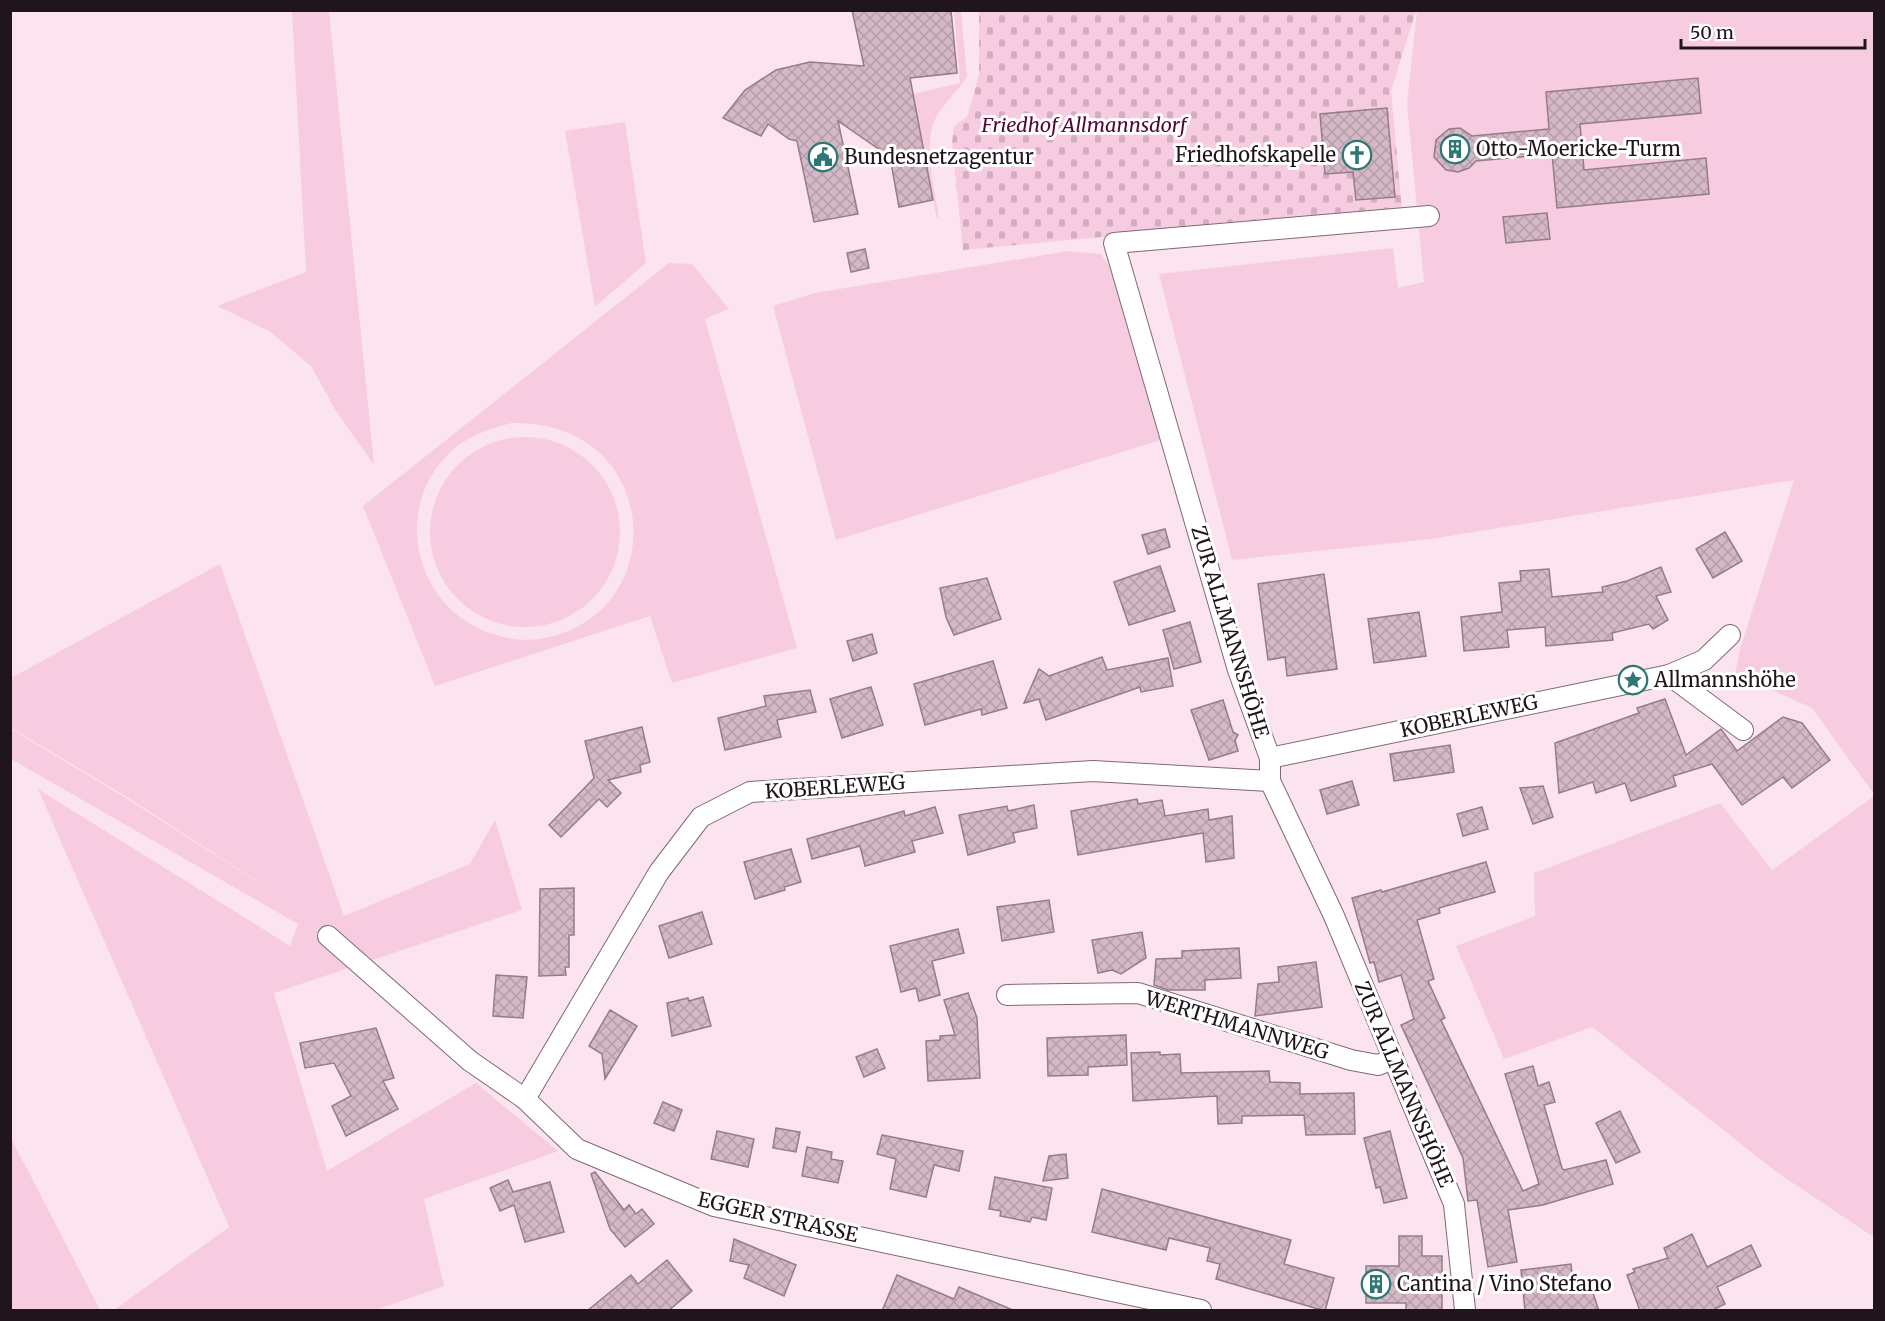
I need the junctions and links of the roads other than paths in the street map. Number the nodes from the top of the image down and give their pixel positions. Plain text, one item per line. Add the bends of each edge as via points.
1 (1429, 216) dead end
2 (1730, 635) dead end
3 (1669, 675) junction
4 (1743, 730) dead end
5 (1270, 758) junction
6 (1270, 781) junction
7 (328, 936) dead end
8 (1007, 994) dead end
9 (1393, 1059) junction
10 (525, 1098) junction
11 (1201, 1311) edge
12 (1465, 1311) edge

1 - 5 street, ZUR ALLMANNSHÖHE via 1114,243 1238,670
2 - 3 street, KOBERLEWEG via 1704,660
3 - 4 street
3 - 5 street, KOBERLEWEG
5 - 6 street, ZUR ALLMANNSHÖHE
6 - 9 street, ZUR ALLMANNSHÖHE via 1334,916
6 - 10 street, KOBERLEWEG via 1094,771 750,792 701,817 659,872
7 - 10 street, EGGER STRASSE via 470,1061
8 - 9 street, WERTHMANNWEG via 1138,993 1351,1060 1378,1065
9 - 12 street, ZUR ALLMANNSHÖHE via 1454,1204
10 - 11 street, EGGER STRASSE via 577,1149 714,1206

